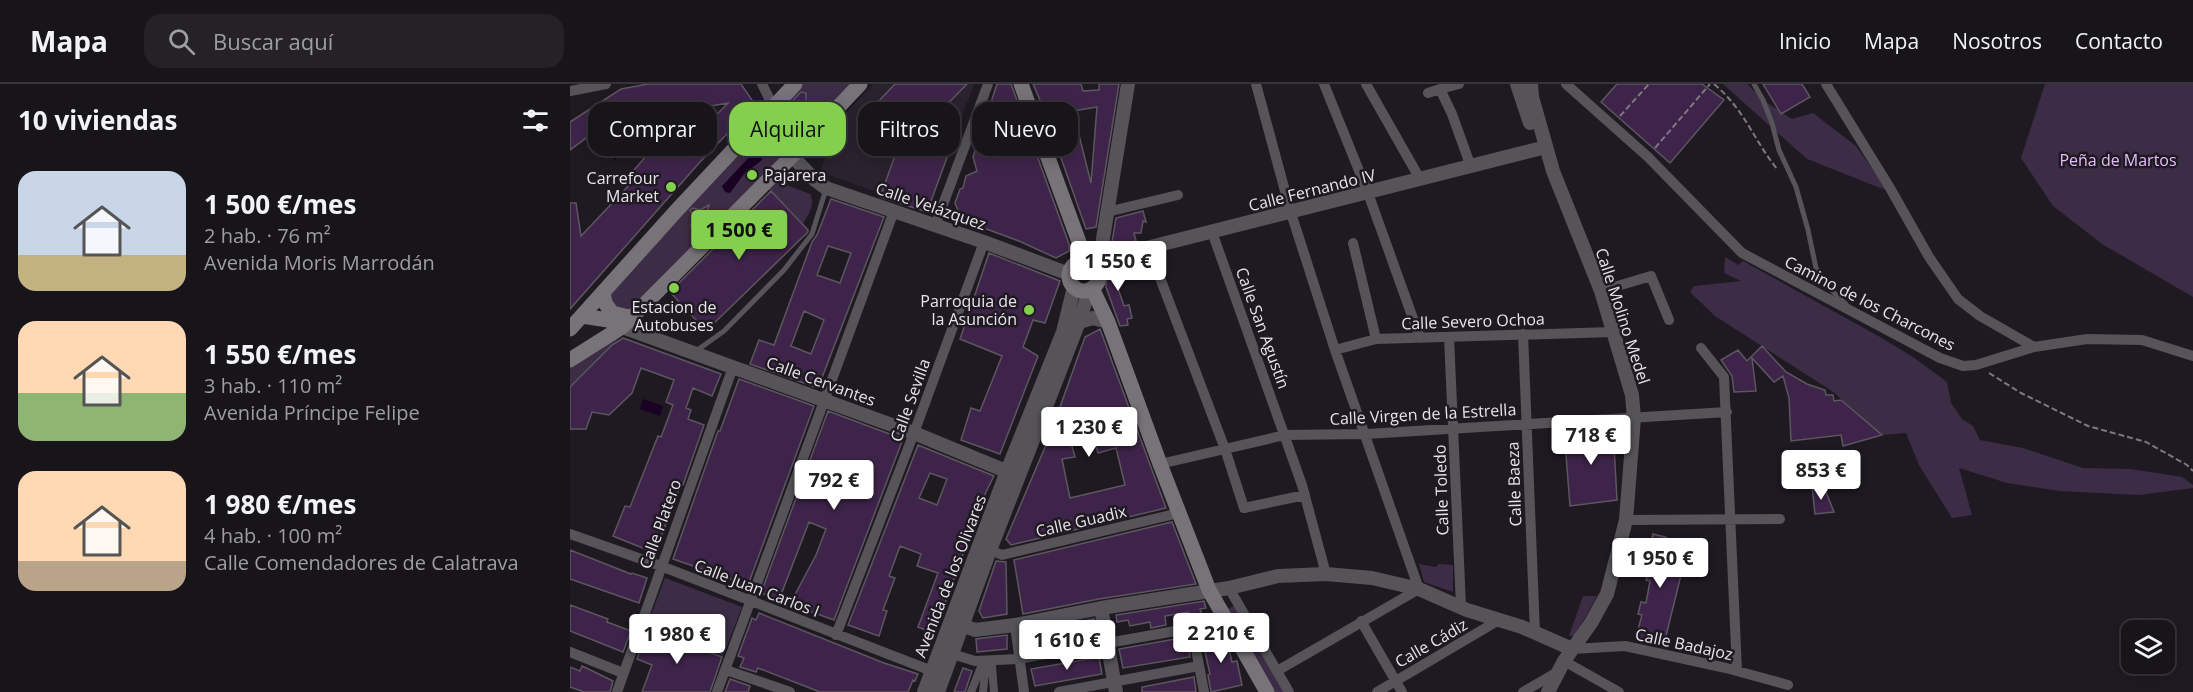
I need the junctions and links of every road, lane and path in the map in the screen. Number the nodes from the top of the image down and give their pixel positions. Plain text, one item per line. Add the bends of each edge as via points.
1 (606, 84) edge
2 (762, 84) edge
3 (795, 84) edge
4 (860, 84) edge
5 (988, 84) edge
6 (1021, 84) edge
7 (1128, 84) edge
8 (1256, 84) edge
9 (1324, 84) edge
10 (1366, 84) edge
11 (1459, 84) edge
12 (1517, 84) edge
13 (1531, 84) edge
14 (1566, 84) edge
15 (1649, 84) edge
16 (1712, 84) edge
17 (1754, 84) edge
18 (1826, 84) edge
19 (1440, 89) junction
20 (570, 91) edge
21 (1428, 93) dead end
22 (771, 102) edge
23 (777, 102) edge
24 (843, 102) edge
25 (1612, 124) junction
26 (1538, 149) junction
27 (729, 155) edge
28 (792, 156) joint
29 (1648, 158) junction
30 (1471, 167) junction
31 (1777, 169) dead end
32 (1553, 171) junction
33 (1420, 179) junction
34 (826, 188) junction
35 (1368, 193) junction
36 (1178, 195) dead end
37 (894, 211) junction
38 (1107, 212) junction
39 (1291, 213) junction
40 (935, 225) junction
41 (1212, 232) junction
42 (984, 242) junction
43 (1353, 243) dead end
44 (1149, 249) junction
45 (1089, 263) junction
46 (1080, 285) junction
47 (1601, 291) junction
48 (603, 294) junction
49 (1853, 311) junction
50 (582, 315) junction
51 (1669, 320) dead end
52 (626, 322) junction
53 (1079, 322) junction
54 (1108, 322) junction
55 (570, 329) edge
56 (1612, 332) junction
57 (1523, 334) junction
58 (1449, 337) junction
59 (1420, 338) junction
60 (1376, 339) junction
61 (2034, 347) junction
62 (1701, 348) dead end
63 (1335, 350) junction
64 (695, 352) junction
65 (2193, 356) edge
66 (570, 360) edge
67 (1976, 365) junction
68 (733, 367) junction
69 (825, 400) junction
70 (1727, 412) junction
71 (1634, 418) junction
72 (1527, 424) junction
73 (1454, 429) junction
74 (914, 433) junction
75 (1366, 434) junction
76 (1285, 435) junction
77 (1225, 449) junction
78 (1160, 464) junction
79 (2193, 471) edge
80 (1013, 474) junction
81 (1305, 495) junction
82 (1179, 513) junction
83 (1780, 519) dead end
84 (1626, 520) junction
85 (1731, 520) junction
86 (570, 534) edge
87 (990, 550) junction
88 (661, 566) junction
89 (1326, 574) junction
90 (1229, 588) junction
91 (1419, 589) junction
92 (1209, 590) junction
93 (750, 602) junction
94 (1461, 606) junction
95 (1101, 608) junction
96 (1499, 620) junction
97 (1361, 621) junction
98 (962, 625) junction
99 (1015, 625) junction
100 (1535, 633) junction
101 (836, 634) junction
102 (1107, 642) junction
103 (1572, 649) junction
104 (570, 652) edge
105 (952, 654) junction
106 (1018, 659) junction
107 (986, 664) junction
108 (1199, 666) junction
109 (1562, 666) junction
110 (726, 670) junction
111 (932, 671) junction
112 (1277, 671) junction
113 (1737, 671) junction
114 (623, 673) junction
115 (1396, 681) junction
116 (1788, 685) dead end
117 (1115, 687) edge
118 (617, 692) edge
119 (717, 692) edge
120 (790, 692) edge
121 (924, 692) edge
122 (938, 692) edge
123 (971, 692) edge
124 (983, 692) edge
125 (994, 692) edge
126 (1024, 692) edge
127 (1059, 692) edge
128 (1204, 692) edge
129 (1267, 692) edge
130 (1289, 692) edge
131 (1377, 692) edge
132 (1402, 692) edge
133 (1522, 692) edge
134 (1548, 692) edge
135 (1619, 692) edge

1 - 20 street
2 - 22 street
3 - 23 main road
4 - 24 main road
5 - 40 street
6 - 45 main road
7 - 38 street
8 - 39 street
9 - 35 street
10 - 33 street
11 - 19 street
12 - 26 street
13 - 32 street, Calle Molino Medel
14 - 25 street
15 - 25 path
16 - 29 path
16 - 31 path via 1743,114
17 - 49 lane via 1796,187 1816,268 1829,288
18 - 61 street via 1958,299
19 - 21 street
19 - 30 street
25 - 29 street
26 - 30 street, Calle Fernando IV
26 - 32 street via 1547,170
27 - 48 main road
28 - 34 street, Calle Velázquez
28 - 52 main road
29 - 49 street, Camino de los Charcones via 1742,253
30 - 33 street, Calle Fernando IV
32 - 47 street, Calle Molino Medel
33 - 35 street, Calle Fernando IV
34 - 37 street, Calle Velázquez
34 - 64 lane via 812,234 784,270 724,332
35 - 39 street, Calle Fernando IV
35 - 59 street
36 - 38 street
37 - 40 street, Calle Velázquez
37 - 69 street
38 - 45 street via 1102,245
39 - 41 street, Calle Fernando IV
39 - 63 street
40 - 42 street, Calle Velázquez
41 - 44 street, Calle Fernando IV
41 - 76 street, Calle San Agustín
42 - 46 street, Calle Velázquez
42 - 74 street, Calle Sevilla
43 - 60 street
44 - 45 street, Calle Fernando IV
44 - 77 street
45 - 46 main road via 1099,277
45 - 46 main road via 1072,266
46 - 53 street, Avenida de los Olivares via 1086,300
46 - 54 main road
46 - 80 street, Avenida de los Olivares
47 - 51 street via 1652,276
47 - 56 street, Calle Molino Medel
48 - 50 main road
48 - 52 main road via 612,313
49 - 67 street, Camino de los Charcones via 1940,358 1963,366
50 - 52 main road
50 - 55 main road
52 - 64 street, Calle Cervantes
52 - 66 main road
53 - 54 street via 1093,318
53 - 80 street, Avenida de los Olivares
54 - 78 main road
56 - 57 street, Calle Severo Ochoa
56 - 71 street, Calle Molino Medel via 1632,395
57 - 58 street, Calle Severo Ochoa
57 - 72 street, Calle Baeza
58 - 59 street, Calle Severo Ochoa
58 - 73 street, Calle Toledo
59 - 60 street, Calle Severo Ochoa
60 - 63 street, Calle Severo Ochoa
61 - 65 street, Camino de los Charcones via 2086,339 2142,340
61 - 67 street, Camino de los Charcones
62 - 70 street via 1724,377
63 - 75 street
64 - 68 street, Calle Cervantes
67 - 79 path via 2021,393 2088,426 2146,442
68 - 69 street, Calle Cervantes
68 - 88 street, Calle Platero
69 - 74 street, Calle Cervantes
69 - 93 street
70 - 71 street, Calle Virgen de la Estrella
70 - 85 street
71 - 72 street, Calle Virgen de la Estrella
71 - 84 street, Calle Molino Medel
72 - 73 street, Calle Virgen de la Estrella
72 - 100 street, Calle Baeza
73 - 75 street, Calle Virgen de la Estrella
73 - 94 street, Calle Toledo
74 - 80 street, Calle Cervantes
74 - 101 street, Calle Sevilla
75 - 76 street, Calle Virgen de la Estrella
75 - 91 street
76 - 77 street, Calle Virgen de la Estrella
76 - 81 street, Calle San Agustín
77 - 78 street, Calle Virgen de la Estrella
77 - 81 street via 1244,508
78 - 82 main road
80 - 87 street, Avenida de los Olivares
80 - 111 street, Avenida de los Olivares
81 - 89 street, Calle San Agustín
82 - 87 street, Calle Guadix via 1002,555
82 - 92 main road
83 - 85 street
84 - 85 street
84 - 103 street, Calle Molino Medel via 1607,594
85 - 113 street
86 - 88 street, Calle Juan Carlos I
87 - 98 street, Avenida de los Olivares
88 - 93 street, Calle Juan Carlos I
88 - 114 street, Calle Platero
89 - 90 street via 1278,576
89 - 91 street via 1372,578
90 - 92 street
90 - 112 street
91 - 94 street
91 - 97 street
92 - 95 street
92 - 129 main road
93 - 101 street, Calle Juan Carlos I
93 - 110 street
94 - 96 street
95 - 99 street
95 - 102 street
96 - 100 street
96 - 115 street, Calle Cádiz
97 - 112 street
97 - 115 street
98 - 99 street via 975,630
98 - 105 street, Avenida de los Olivares
99 - 106 street
100 - 103 street
101 - 111 street, Calle Juan Carlos I
102 - 106 street
102 - 108 street via 1192,628
102 - 117 street
103 - 109 street, Calle Molino Medel
103 - 113 street, Calle Badajoz via 1625,646
104 - 114 street
105 - 107 street
105 - 122 street, Avenida de los Olivares
106 - 107 street
106 - 126 street
107 - 123 street
107 - 124 street
107 - 125 street via 992,666
108 - 117 street
108 - 128 street
109 - 133 street
109 - 134 street, Calle Molino Medel
109 - 135 street
110 - 119 street
110 - 120 street
111 - 121 street, Avenida de los Olivares
112 - 130 street
113 - 116 street, Calle Badajoz
114 - 118 street, Calle Platero
115 - 131 street, Calle Cádiz
115 - 132 street
117 - 127 street

